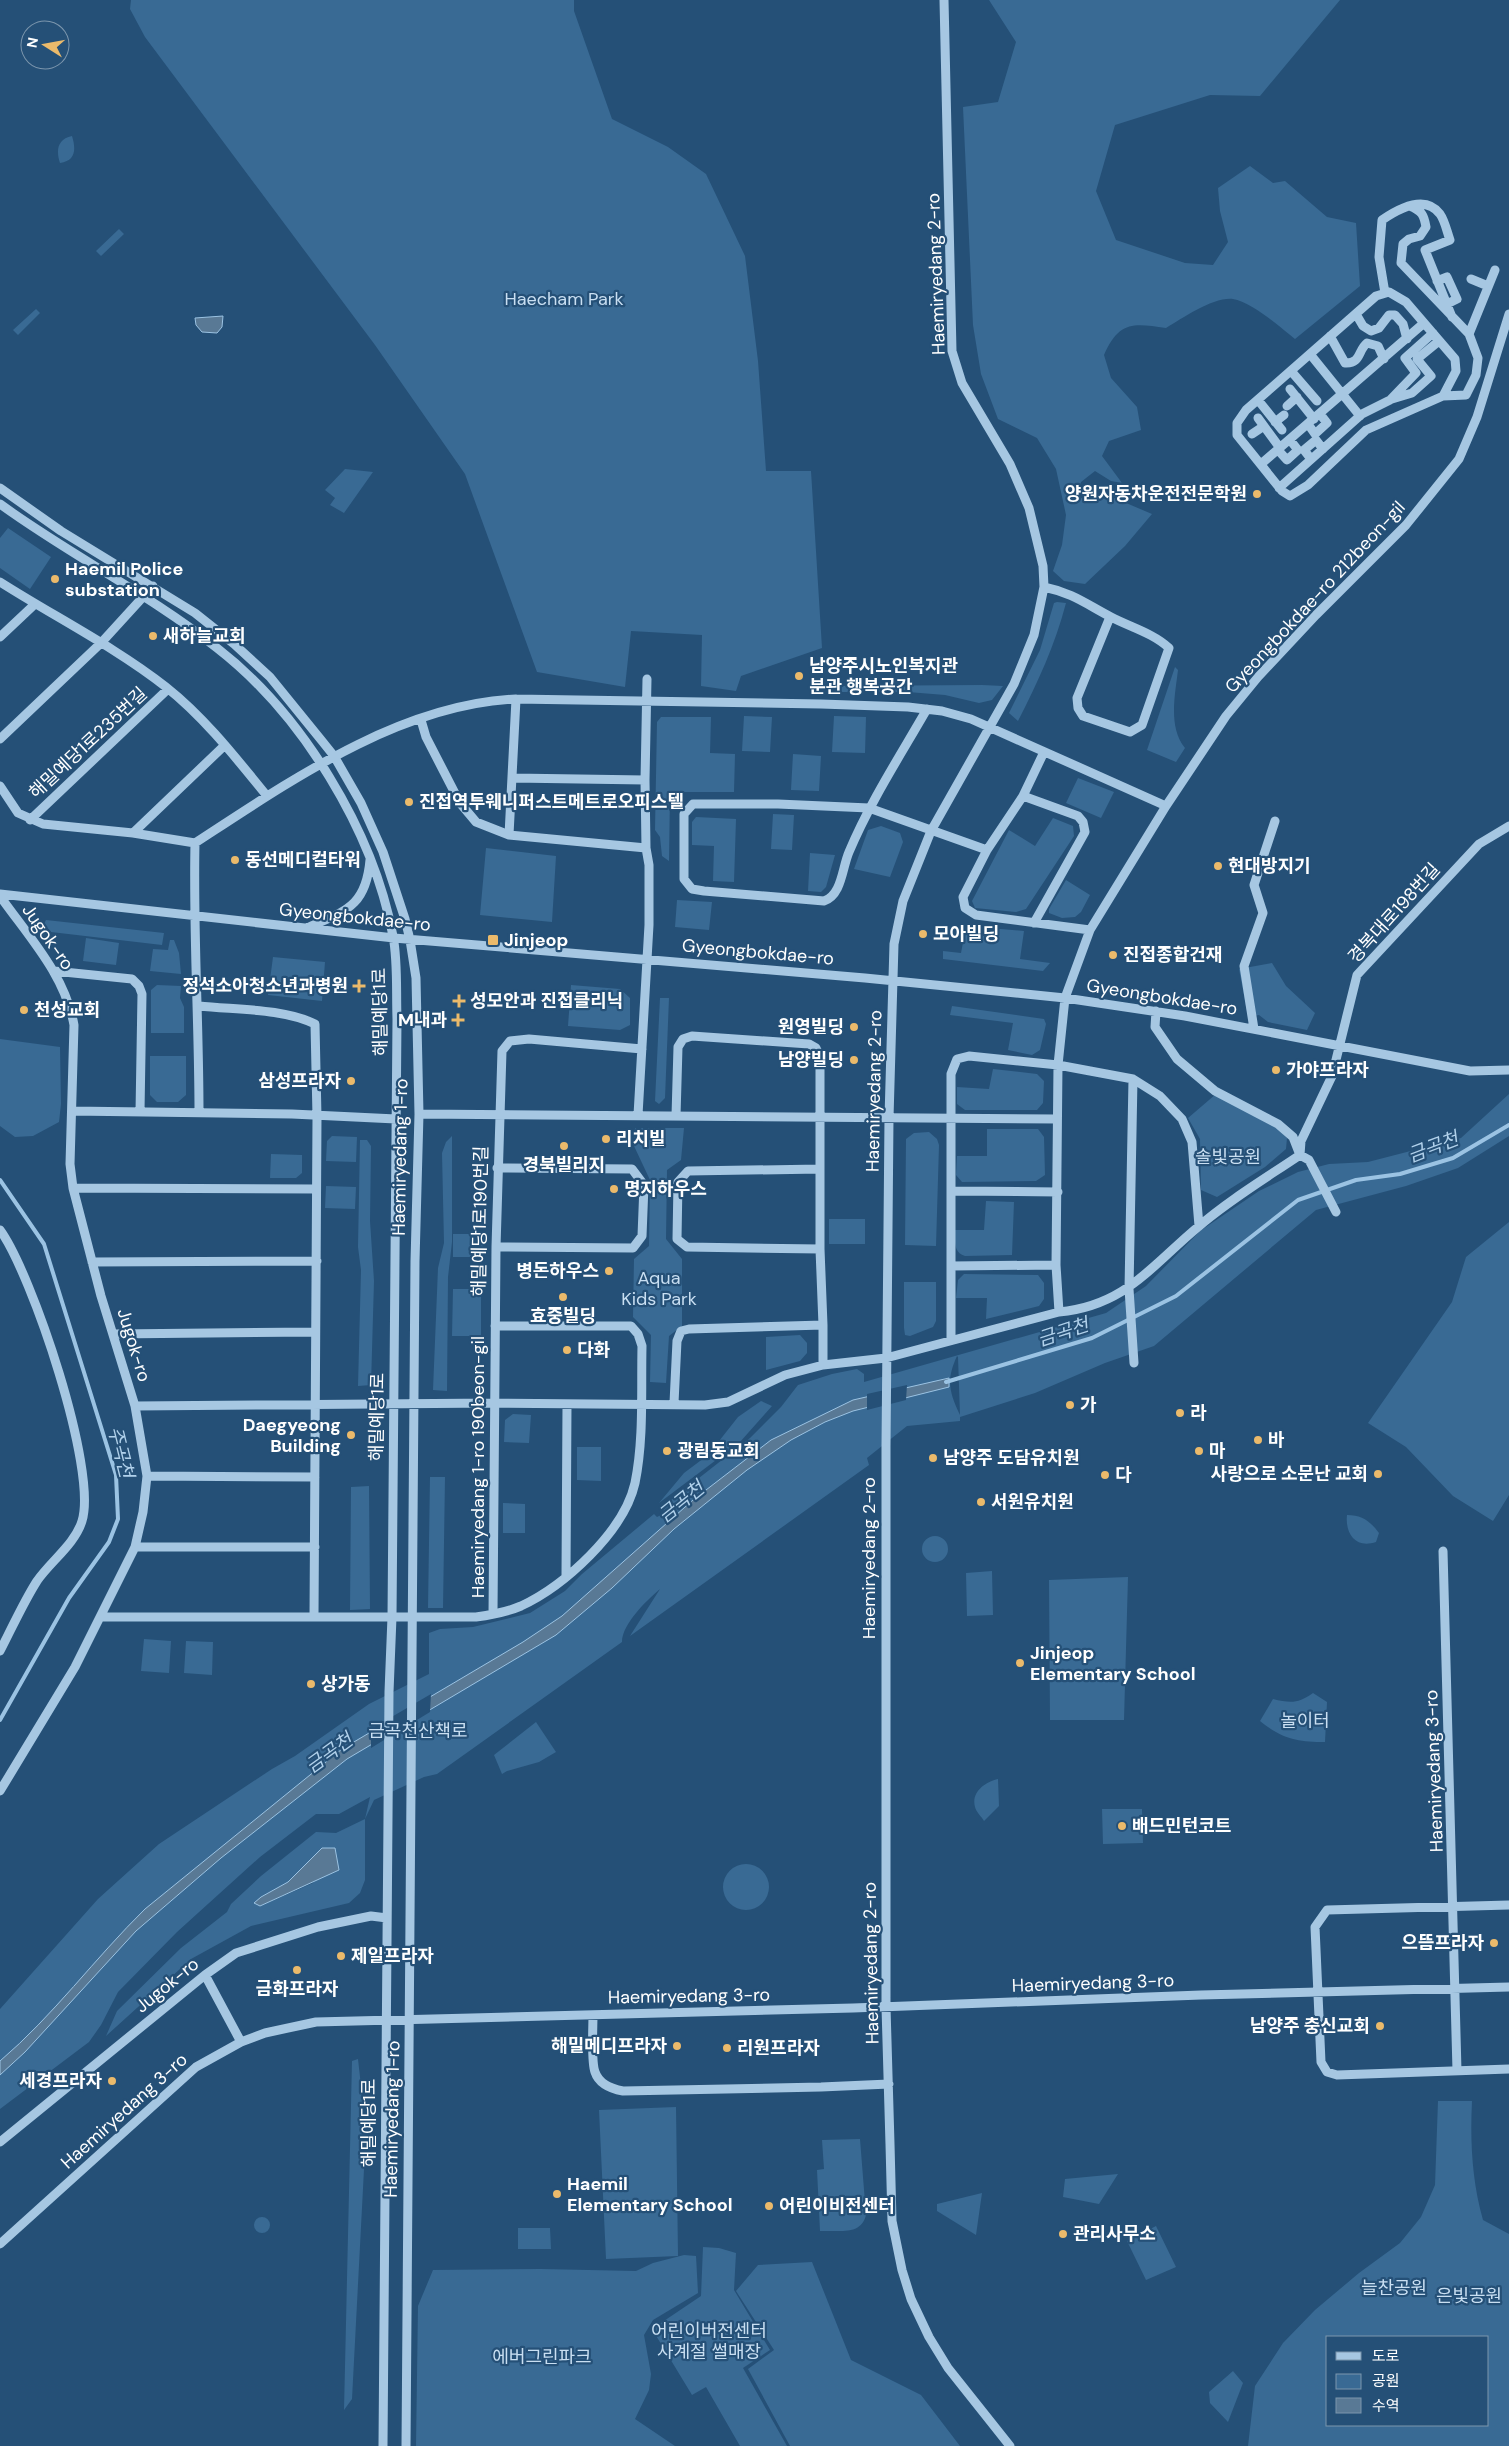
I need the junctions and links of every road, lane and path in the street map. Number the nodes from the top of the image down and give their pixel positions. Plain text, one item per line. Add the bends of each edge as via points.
1 (944, 0) edge
2 (1410, 206) junction
3 (1495, 270) dead end
4 (1471, 279) dead end
5 (1488, 286) junction
6 (1385, 293) junction
7 (1356, 314) junction
8 (1509, 314) edge
9 (1452, 317) junction
10 (1424, 323) junction
11 (1469, 334) junction
12 (1330, 336) junction
13 (1436, 337) junction
14 (1407, 338) junction
15 (1310, 354) junction
16 (1384, 359) junction
17 (1291, 371) junction
18 (1290, 388) dead end
19 (1469, 388) junction
20 (1343, 394) junction
21 (1443, 396) junction
22 (1483, 396) junction
23 (1297, 397) junction
24 (1258, 400) junction
25 (1390, 400) junction
26 (1317, 401) dead end
27 (1286, 406) dead end
28 (1284, 415) dead end
29 (1360, 416) junction
30 (1258, 418) dead end
31 (1314, 419) junction
32 (1275, 422) junction
33 (1264, 426) junction
34 (1282, 430) dead end
35 (1252, 434) dead end
36 (1290, 440) junction
37 (1279, 449) junction
38 (1261, 464) junction
39 (0, 488) edge
40 (1279, 488) junction
41 (0, 504) edge
42 (0, 582) edge
43 (153, 586) junction
44 (1044, 588) junction
45 (145, 596) junction
46 (35, 604) junction
47 (1110, 617) junction
48 (0, 637) edge
49 (101, 643) junction
50 (647, 679) dead end
51 (168, 689) junction
52 (516, 699) junction
53 (646, 703) junction
54 (927, 709) junction
55 (421, 720) junction
56 (990, 727) junction
57 (0, 739) edge
58 (225, 744) junction
59 (1044, 752) junction
60 (334, 756) junction
61 (320, 764) junction
62 (513, 778) junction
63 (645, 780) junction
64 (0, 786) edge
65 (267, 796) junction
66 (1022, 796) junction
67 (1166, 806) junction
68 (869, 808) junction
69 (30, 820) junction
70 (1275, 821) dead end
71 (1509, 826) edge
72 (931, 831) junction
73 (133, 833) junction
74 (509, 835) junction
75 (195, 843) junction
76 (646, 848) junction
77 (987, 850) junction
78 (370, 857) junction
79 (0, 895) edge
80 (194, 916) junction
81 (1034, 923) junction
82 (307, 928) junction
83 (1090, 930) junction
84 (394, 938) junction
85 (410, 940) junction
86 (648, 959) junction
87 (54, 971) junction
88 (892, 980) junction
89 (1065, 998) junction
90 (199, 1006) junction
91 (1156, 1011) junction
92 (1254, 1029) junction
93 (1340, 1046) junction
94 (642, 1049) junction
95 (1058, 1065) junction
96 (1509, 1070) edge
97 (1133, 1079) junction
98 (72, 1111) junction
99 (140, 1112) junction
100 (199, 1112) junction
101 (419, 1114) junction
102 (638, 1115) junction
103 (498, 1116) junction
104 (676, 1116) junction
105 (317, 1117) junction
106 (821, 1117) junction
107 (889, 1118) junction
108 (952, 1118) junction
109 (1057, 1118) junction
110 (396, 1119) junction
111 (1300, 1155) junction
112 (497, 1168) junction
113 (820, 1170) junction
114 (73, 1188) junction
115 (316, 1189) junction
116 (952, 1191) junction
117 (1058, 1192) junction
118 (1336, 1212) dead end
119 (1199, 1226) junction
120 (0, 1230) edge
121 (496, 1247) junction
122 (820, 1249) junction
123 (317, 1261) junction
124 (92, 1262) junction
125 (1056, 1265) junction
126 (951, 1266) junction
127 (1129, 1289) junction
128 (1059, 1312) junction
129 (823, 1325) junction
130 (496, 1326) junction
131 (315, 1332) junction
132 (114, 1334) junction
133 (951, 1340) junction
134 (886, 1358) junction
135 (1134, 1363) dead end
136 (823, 1364) junction
137 (393, 1403) junction
138 (416, 1403) junction
139 (494, 1403) junction
140 (674, 1403) junction
141 (314, 1404) junction
142 (640, 1404) junction
143 (567, 1405) junction
144 (135, 1406) junction
145 (147, 1476) junction
146 (315, 1477) junction
147 (135, 1547) junction
148 (315, 1547) junction
149 (1443, 1551) dead end
150 (566, 1575) junction
151 (493, 1614) junction
152 (101, 1616) junction
153 (314, 1617) junction
154 (392, 1617) junction
155 (414, 1618) junction
156 (0, 1651) edge
157 (0, 1791) edge
158 (1454, 1905) junction
159 (1509, 1905) edge
160 (387, 1918) junction
161 (205, 1975) junction
162 (1509, 1988) edge
163 (1455, 1989) junction
164 (1317, 1992) junction
165 (886, 2007) junction
166 (592, 2015) junction
167 (386, 2021) junction
168 (409, 2021) junction
169 (241, 2042) junction
170 (1509, 2070) edge
171 (1457, 2071) junction
172 (889, 2084) junction
173 (0, 2142) edge
174 (0, 2244) edge
175 (383, 2446) edge
176 (406, 2446) edge
177 (1010, 2446) edge

1 - 44 street, Haemiryedang 2-ro via 952,351 962,383 1010,464 1029,508 1043,566
2 - 6 street via 1382,220 1379,257
2 - 9 street via 1420,210 1426,227 1420,236 1409,238 1403,244 1401,263
2 - 9 street via 1431,205 1441,215 1450,240 1425,250
3 - 5 street
4 - 5 street
5 - 11 street
6 - 7 street via 1376,296
6 - 10 street via 1397,295
7 - 12 street
7 - 14 street via 1363,326 1371,331 1380,328 1389,315 1395,315 1403,324
8 - 22 street, Gyeongbokdae-ro 212beon-gil
9 - 11 street
10 - 13 street
10 - 14 street
11 - 19 street via 1478,358 1476,375
12 - 15 street
12 - 16 street via 1345,363 1356,361 1364,346 1372,343 1382,350
13 - 21 street via 1455,359 1456,371
13 - 25 street via 1405,358 1416,374
13 - 25 street via 1417,358 1431,376 1412,393
14 - 16 street
15 - 17 street
15 - 20 street
16 - 20 street
17 - 24 street
17 - 26 street via 1312,389
18 - 23 street
19 - 21 street via 1466,395
19 - 22 street
20 - 29 street
20 - 31 street
21 - 40 street via 1366,430 1308,485 1290,496
22 - 67 street, Gyeongbokdae-ro 212beon-gil via 1459,459 1445,479 1406,525 1258,677 1226,716
23 - 27 street
23 - 31 street
24 - 32 street
24 - 38 street via 1237,423 1237,435
25 - 29 street
28 - 32 street
29 - 40 street
30 - 33 street
31 - 36 street
32 - 34 street
33 - 35 street
33 - 37 street
36 - 37 street
36 - 37 street via 1298,450 1287,460
37 - 38 street
38 - 40 street
39 - 43 street, Haemiryedang 1-ro via 61,531
41 - 45 street, 해밀예당1로 via 29,526
42 - 46 street
43 - 45 street
43 - 60 street, Haemiryedang 1-ro via 195,613 251,659 270,677
44 - 47 street via 1086,602
44 - 56 street, Haemiryedang 2-ro via 1034,635 1014,684
45 - 49 street
45 - 61 street, 해밀예당1로 via 218,648 259,685
46 - 48 street
46 - 49 street
47 - 47 street via 1161,640 1169,648 1142,725 1130,732 1083,716 1078,708 1077,698
49 - 51 street
49 - 57 street
50 - 53 street
51 - 58 street
51 - 69 street, 해밀예당1로235번길
52 - 53 street
52 - 55 street via 466,706
52 - 62 street
53 - 54 street via 821,704
53 - 63 street
54 - 56 street via 962,715
54 - 68 street
55 - 60 street
55 - 74 street via 426,737 460,803 476,822
56 - 59 street
56 - 72 street, Haemiryedang 2-ro
58 - 65 street
58 - 73 street
59 - 66 street
59 - 67 street
60 - 61 street
60 - 85 street, Haemiryedang 1-ro via 361,803 383,852
61 - 65 street
61 - 78 street, 해밀예당1로
62 - 63 street
62 - 74 street
63 - 76 street
64 - 69 street via 18,813
65 - 75 street
66 - 77 street
66 - 81 street via 1078,816 1084,822 1085,832
67 - 83 street, Gyeongbokdae-ro 212beon-gil
68 - 68 street via 693,804 684,814 684,879 692,889 704,891 824,901 832,898
68 - 72 street
69 - 73 street
70 - 92 street via 1254,885 1263,913 1244,966
71 - 93 street, 경복대로198번길 via 1479,844 1358,976
72 - 77 street
72 - 88 street, Haemiryedang 2-ro via 898,922
73 - 75 street
74 - 76 street
75 - 80 street
76 - 86 street via 649,865
77 - 81 street via 963,897 966,908 976,915
78 - 82 street via 368,881 360,896 346,910
78 - 84 street, 해밀예당1로
79 - 80 street, Gyeongbokdae-ro
79 - 87 street, Jugok-ro
80 - 82 street, Gyeongbokdae-ro
80 - 90 street
81 - 83 street
82 - 84 street, Gyeongbokdae-ro
83 - 89 street, Gyeongbokdae-ro 212beon-gil
84 - 85 street, Gyeongbokdae-ro
84 - 110 street, 해밀예당1로
85 - 86 street, Gyeongbokdae-ro
85 - 101 street, Haemiryedang 1-ro via 416,978
86 - 88 street, Gyeongbokdae-ro
86 - 94 street
87 - 98 street, Jugok-ro via 67,997 74,1026
87 - 99 street via 132,979 139,986 142,994
88 - 89 street, Gyeongbokdae-ro
88 - 107 street, Haemiryedang 2-ro
89 - 91 street, Gyeongbokdae-ro
89 - 95 street, Gyeongbokdae-ro 212beon-gil
90 - 100 street
90 - 105 street via 286,1015 315,1024
91 - 92 street, Gyeongbokdae-ro
91 - 111 street via 1155,1028 1177,1059 1215,1091 1278,1124 1293,1137
92 - 93 street, Gyeongbokdae-ro
93 - 96 street, Gyeongbokdae-ro via 1470,1071
93 - 111 street, 경복대로198번길 via 1332,1076 1302,1141
94 - 102 street
94 - 103 street, 해밀예당1로190번길 via 510,1040 502,1051
95 - 97 street
95 - 108 street via 969,1056 957,1059 951,1074
95 - 109 street, Gyeongbokdae-ro 212beon-gil
97 - 119 street via 1160,1096 1182,1119 1192,1142
97 - 127 street
98 - 99 street
98 - 114 street, Jugok-ro via 70,1164
99 - 100 street
100 - 105 street
101 - 103 street
101 - 138 street, Haemiryedang 1-ro
102 - 103 street
102 - 104 street
103 - 112 street, 해밀예당1로190번길
104 - 106 street
104 - 106 street via 678,1047 683,1039 692,1036 810,1044 820,1057
105 - 110 street
105 - 115 street
106 - 107 street
106 - 113 street
107 - 108 street
107 - 134 street, Haemiryedang 2-ro
108 - 109 street
108 - 116 street
109 - 117 street, Gyeongbokdae-ro 212beon-gil
110 - 137 street, 해밀예당1로
111 - 118 street via 1309,1160
111 - 119 street
112 - 121 street, 해밀예당1로190번길
112 - 121 street via 632,1169 644,1185 642,1236 632,1248
113 - 122 street
113 - 122 street via 688,1171 678,1182 678,1239 687,1247
114 - 115 street
114 - 124 street, Jugok-ro
115 - 123 street
116 - 117 street
116 - 126 street
117 - 125 street, Gyeongbokdae-ro 212beon-gil
119 - 127 street
120 - 156 street via 17,1258 39,1312 80,1450 85,1494 78,1531 37,1582
121 - 130 street, 해밀예당1로190번길
122 - 129 street
123 - 124 street
123 - 131 street
124 - 132 street, Jugok-ro
125 - 126 street
125 - 128 street, Gyeongbokdae-ro 212beon-gil
126 - 133 street
127 - 128 street via 1075,1311
127 - 135 street
128 - 133 street
129 - 136 street
129 - 140 street via 682,1331 677,1341
130 - 139 street, Haemiryedang 1-ro 190beon-gil
130 - 142 street, Haemiryedang 1-ro 190beon-gil via 631,1326 642,1346
131 - 132 street
131 - 141 street
132 - 144 street, Jugok-ro
133 - 134 street
134 - 136 street
134 - 165 street, Haemiryedang 2-ro
136 - 140 street via 785,1375 728,1402 706,1405
137 - 138 street
137 - 141 street
137 - 154 street, 해밀예당1로
138 - 139 street
138 - 155 street, Haemiryedang 1-ro
139 - 143 street
139 - 151 street, Haemiryedang 1-ro 190beon-gil
140 - 142 street
141 - 144 street
141 - 146 street
142 - 143 street
142 - 150 street, Haemiryedang 1-ro 190beon-gil via 635,1485 617,1523 600,1547
143 - 150 street
144 - 145 street, Jugok-ro
145 - 146 street
145 - 147 street, Jugok-ro via 144,1512
146 - 148 street
147 - 148 street
147 - 152 street, Jugok-ro
148 - 153 street
149 - 158 street, Haemiryedang 3-ro
150 - 151 street, Haemiryedang 1-ro 190beon-gil via 541,1595
151 - 155 street, Haemiryedang 1-ro 190beon-gil
152 - 153 street, Haemiryedang 1-ro 190beon-gil
152 - 157 street, Jugok-ro via 52,1709
153 - 154 street, Haemiryedang 1-ro 190beon-gil
154 - 155 street, Haemiryedang 1-ro 190beon-gil
154 - 160 street, 해밀예당1로
155 - 168 street, Haemiryedang 1-ro
158 - 159 street
158 - 163 street, Haemiryedang 3-ro
158 - 164 street via 1327,1910 1316,1927
160 - 161 street, Jugok-ro via 371,1916 318,1927 236,1953
160 - 167 street, 해밀예당1로
161 - 169 street
161 - 173 street, Jugok-ro
162 - 163 street, Haemiryedang 3-ro
163 - 164 street, Haemiryedang 3-ro
163 - 171 street
164 - 165 street, Haemiryedang 3-ro
164 - 171 street via 1321,2062 1327,2072 1337,2075
165 - 166 street, Haemiryedang 3-ro
165 - 172 street, Haemiryedang 2-ro
166 - 168 street, Haemiryedang 3-ro
166 - 172 street via 595,2072 612,2089 821,2088
167 - 168 street, Haemiryedang 3-ro
167 - 169 street, Haemiryedang 3-ro via 316,2022 265,2033
167 - 175 street, 해밀예당1로
168 - 176 street, Haemiryedang 1-ro
169 - 174 street, Haemiryedang 3-ro via 196,2067
170 - 171 street
172 - 177 street, Haemiryedang 2-ro via 892,2221 904,2277 929,2337 948,2368

